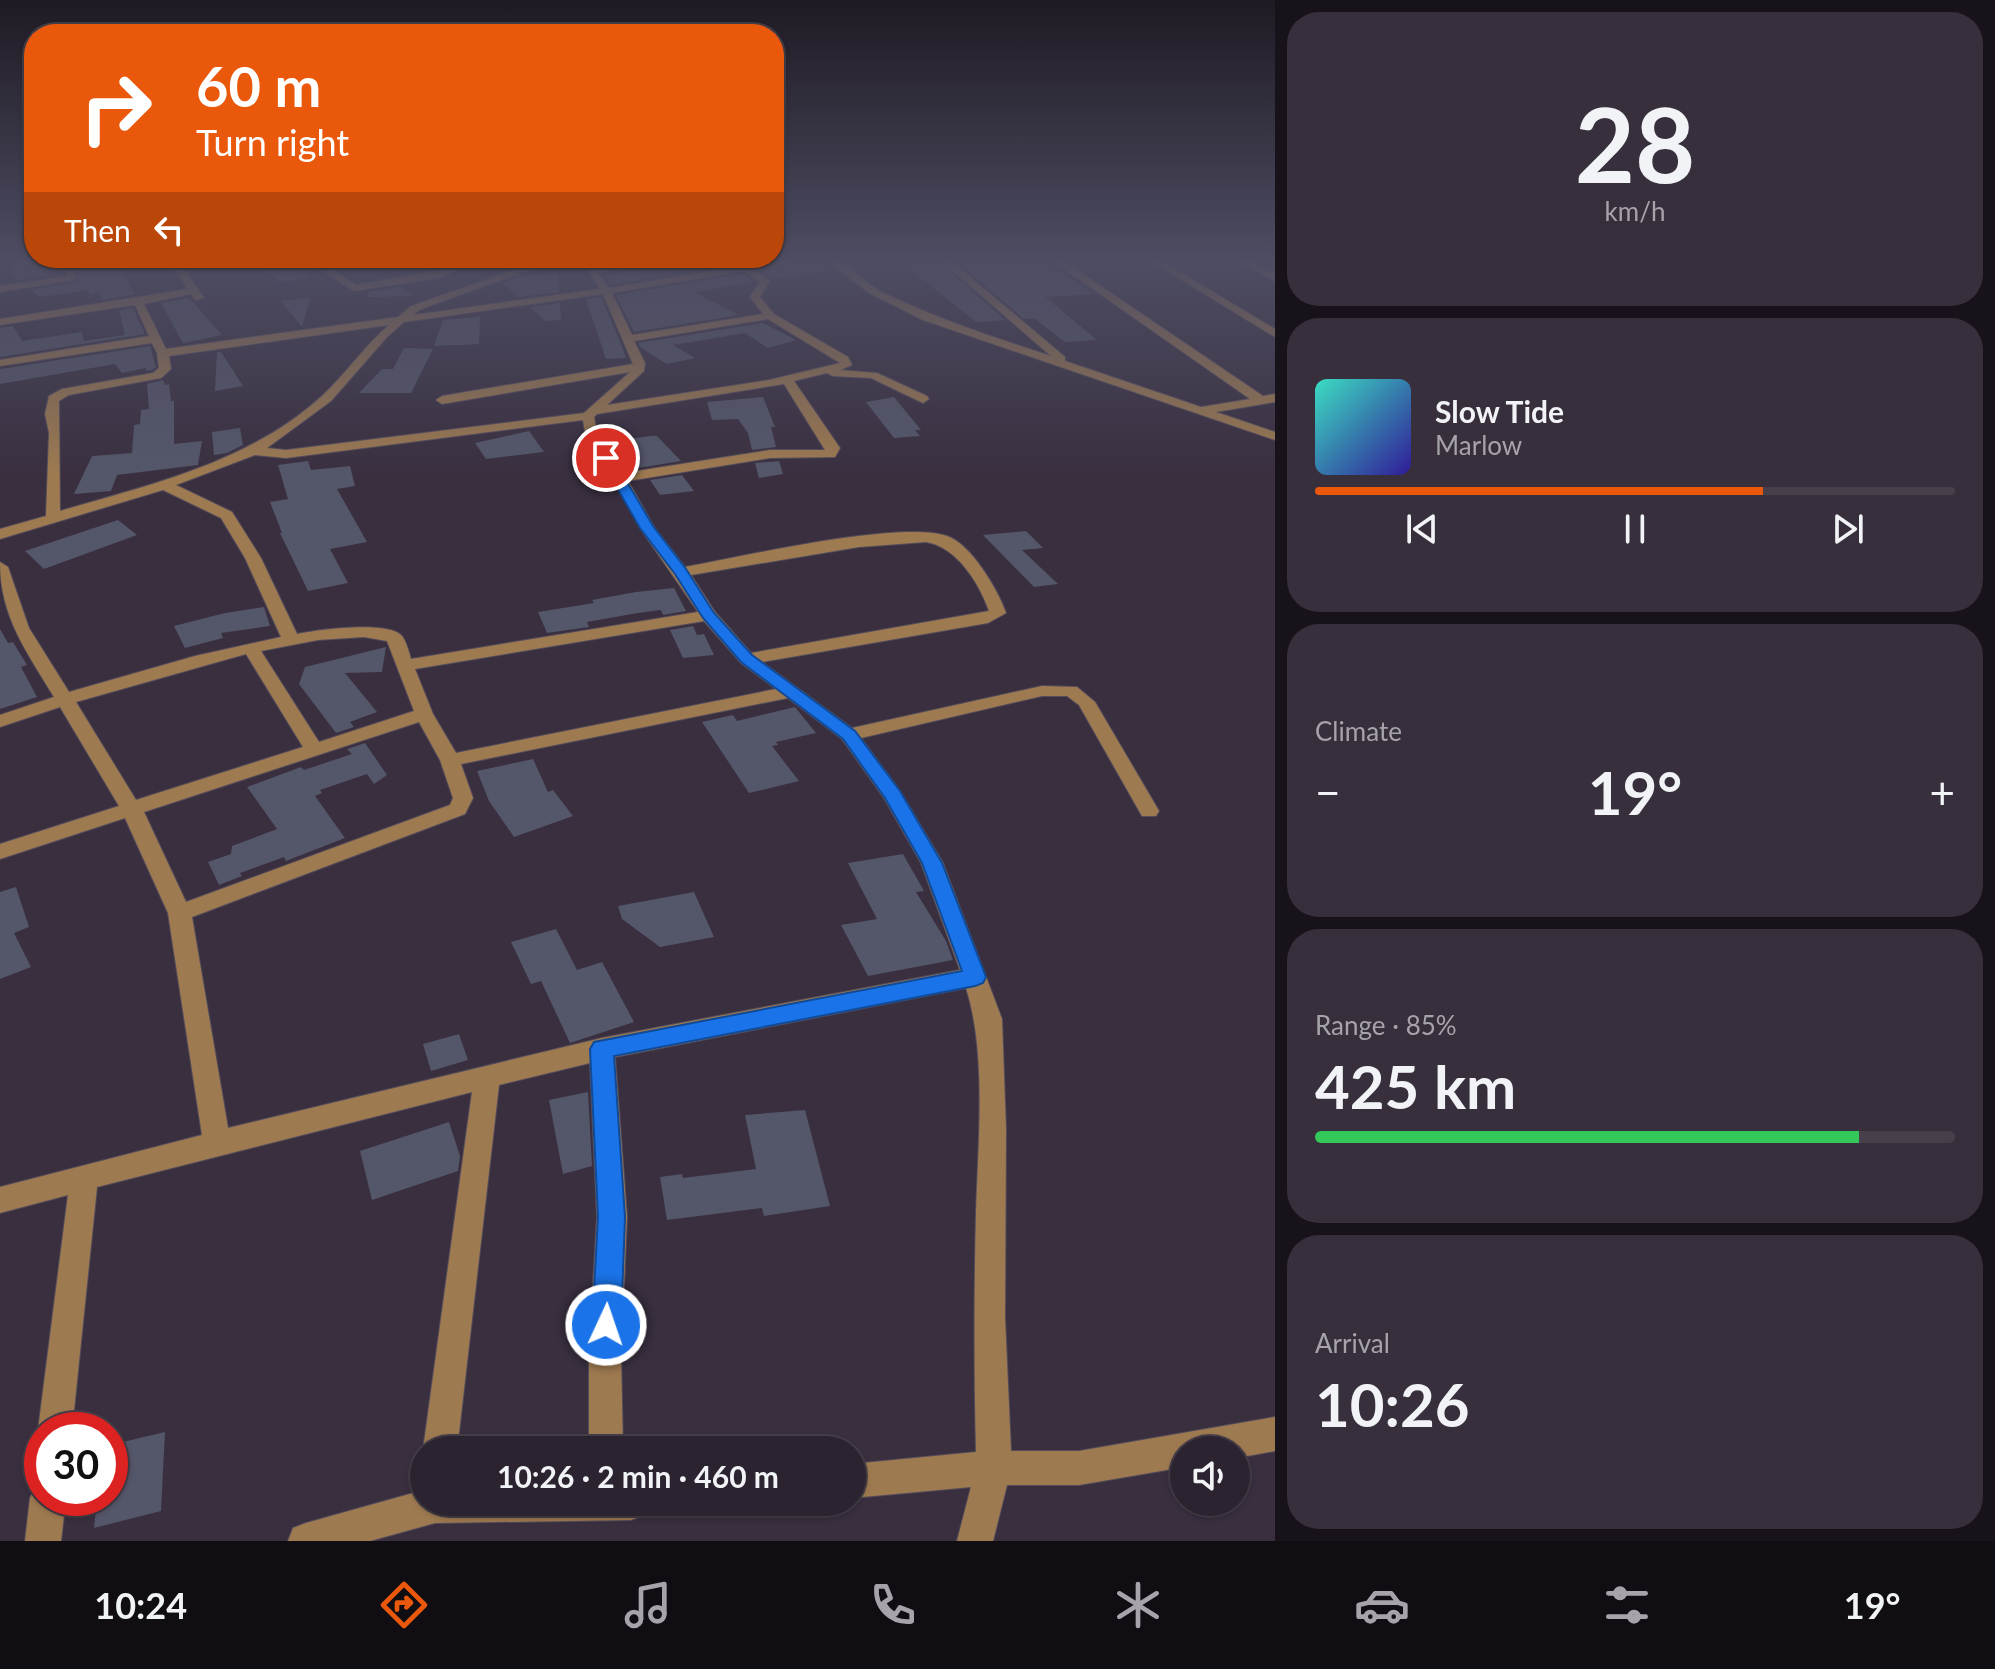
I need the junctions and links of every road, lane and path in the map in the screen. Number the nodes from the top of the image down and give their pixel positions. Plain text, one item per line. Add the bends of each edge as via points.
1 (152, 331) edge
2 (319, 331) edge
3 (388, 331) edge
4 (624, 331) edge
5 (678, 331) edge
6 (795, 331) edge
7 (969, 331) edge
8 (1029, 331) edge
9 (1160, 331) edge
10 (154, 339) junction
11 (628, 339) junction
12 (163, 353) junction
13 (1054, 362) junction
14 (0, 363) edge
15 (638, 367) junction
16 (805, 374) junction
17 (787, 380) junction
18 (1275, 398) edge
19 (923, 399) dead end
20 (442, 400) dead end
21 (1260, 400) junction
22 (1200, 411) junction
23 (591, 413) junction
24 (1275, 436) edge
25 (254, 451) junction
26 (620, 478) junction
27 (164, 485) junction
28 (53, 519) junction
29 (0, 534) edge
30 (0, 567) edge
31 (681, 572) junction
32 (708, 615) junction
33 (10, 631) edge
34 (290, 638) junction
35 (251, 648) junction
36 (747, 659) junction
37 (406, 665) junction
38 (790, 692) junction
39 (62, 700) junction
40 (424, 714) junction
41 (0, 721) edge
42 (849, 735) junction
43 (313, 748) junction
44 (450, 760) junction
45 (132, 810) junction
46 (1149, 811) dead end
47 (0, 852) edge
48 (180, 913) junction
49 (975, 977) junction
50 (602, 1049) junction
51 (487, 1077) junction
52 (217, 1143) junction
53 (84, 1179) junction
54 (0, 1200) edge
55 (57, 1412) edge
56 (1275, 1434) edge
57 (442, 1436) edge
58 (606, 1436) edge
59 (994, 1468) junction
60 (866, 1480) edge
61 (410, 1510) edge
62 (46, 1516) edge
63 (43, 1541) edge
64 (306, 1541) edge
65 (975, 1541) edge

1 - 10 street
2 - 12 street
3 - 25 street via 327,398
4 - 11 street
5 - 11 street
6 - 16 street via 847,362
7 - 13 street
8 - 13 street via 1060,357
9 - 21 street
10 - 12 street
10 - 14 street
11 - 15 street
12 - 28 street via 165,369 157,376 66,392 53,399
13 - 22 street
15 - 20 street
15 - 23 street
16 - 17 street
16 - 19 street via 865,373
17 - 23 street
17 - 26 street via 833,448 830,454 770,454
18 - 21 street
21 - 22 street
22 - 24 street
23 - 25 street via 286,454
23 - 26 street via 592,438
25 - 27 street
26 - 31 street via 647,528
27 - 28 street
27 - 34 street via 227,515
28 - 29 street
30 - 33 street
31 - 32 street
31 - 36 street via 878,540 933,537 954,547 995,600 998,613
32 - 36 street
32 - 37 street
33 - 39 street
34 - 35 street
34 - 37 street via 388,634
35 - 39 street
35 - 43 street
36 - 38 street
37 - 40 street
38 - 42 street
38 - 44 street
39 - 41 street
39 - 45 street
40 - 43 street
40 - 44 street
42 - 46 street via 1042,691 1071,691 1086,702
42 - 49 street via 932,863
43 - 45 street
44 - 48 street via 463,798 458,809
45 - 47 street
45 - 48 street
48 - 52 street
49 - 50 street
49 - 59 street via 989,1019
50 - 51 street
50 - 58 street via 612,1217
51 - 52 street
51 - 57 street
52 - 53 street
53 - 54 street
53 - 55 street
56 - 59 street via 1079,1468
59 - 60 street
59 - 65 street
61 - 64 street
62 - 63 street

